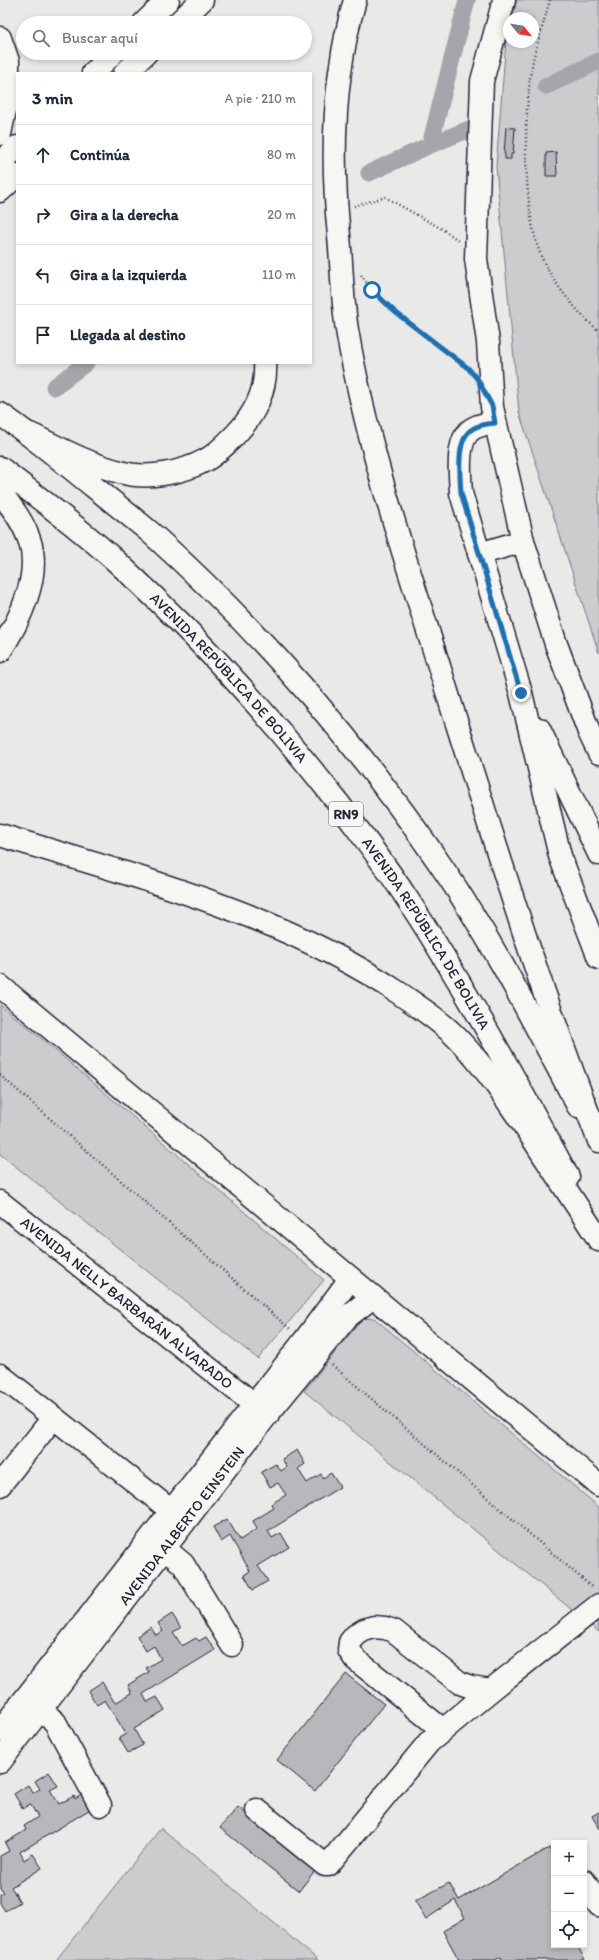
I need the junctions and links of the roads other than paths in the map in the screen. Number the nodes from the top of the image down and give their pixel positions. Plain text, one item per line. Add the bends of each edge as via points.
1 (168, 0) edge
2 (202, 0) edge
3 (355, 0) edge
4 (504, 0) edge
5 (151, 16) edge
6 (185, 16) edge
7 (0, 38) edge
8 (106, 60) edge
9 (139, 60) edge
10 (94, 72) edge
11 (126, 72) edge
12 (0, 134) edge
13 (16, 148) edge
14 (0, 164) edge
15 (16, 176) edge
16 (16, 187) edge
17 (0, 191) edge
18 (0, 196) edge
19 (265, 364) edge
20 (0, 414) edge
21 (495, 423) junction
22 (30, 434) junction
23 (0, 468) edge
24 (0, 492) edge
25 (522, 541) junction
26 (479, 554) junction
27 (0, 651) edge
28 (521, 693) junction
29 (599, 753) edge
30 (595, 833) edge
31 (0, 835) edge
32 (557, 843) junction
33 (599, 854) edge
34 (599, 958) edge
35 (0, 986) edge
36 (599, 1141) edge
37 (599, 1146) edge
38 (0, 1202) edge
39 (599, 1234) edge
40 (599, 1240) edge
41 (350, 1279) junction
42 (373, 1297) junction
43 (0, 1375) edge
44 (261, 1409) junction
45 (53, 1418) junction
46 (0, 1485) edge
47 (599, 1485) edge
48 (179, 1516) junction
49 (165, 1549) junction
50 (599, 1605) edge
51 (232, 1645) dead end
52 (491, 1690) junction
53 (41, 1710) junction
54 (0, 1730) edge
55 (443, 1730) junction
56 (0, 1762) edge
57 (100, 1805) dead end
58 (257, 1810) dead end
59 (587, 1886) edge
60 (599, 1905) edge

1 - 5 main road
2 - 6 main road
3 - 36 main road via 348,23 338,90 335,206 347,328 363,411 382,482 464,746 559,1034
4 - 21 main road via 482,82 476,259 488,342
7 - 12 main road via 8,61 8,96
8 - 10 main road
9 - 11 main road
13 - 14 main road
15 - 17 main road
16 - 18 main road
19 - 22 main road via 261,396 248,422 207,459 183,470 150,475 121,473 91,463
20 - 22 main road
21 - 25 main road
21 - 26 main road via 472,428 462,443 459,464 461,493
22 - 37 main road via 150,533 279,661 332,720 395,801 443,869 510,977
23 - 39 main road, AVENIDA REPÚBLICA DE BOLIVIA / RN9 via 117,562 179,621 233,677 307,763 364,837 434,942 513,1076
24 - 27 main road via 13,508 25,530 30,543 33,569 25,603 14,630
25 - 26 main road
25 - 29 main road via 556,644
26 - 28 main road
28 - 30 main road
28 - 32 main road
30 - 32 main road
30 - 33 main road
31 - 40 main road via 148,880 306,939 396,991 434,1017 480,1063
32 - 34 main road
35 - 41 main road
38 - 44 main road, AVENIDA NELLY BARBARÁN ALVARADO
41 - 42 main road
41 - 44 main road, AVENIDA ALBERTO EINSTEIN via 304,1341
42 - 44 main road, AVENIDA ALBERTO EINSTEIN via 347,1317
42 - 47 main road
43 - 45 main road
44 - 48 main road, AVENIDA ALBERTO EINSTEIN
45 - 46 main road
45 - 48 main road
48 - 49 main road, AVENIDA ALBERTO EINSTEIN
48 - 54 main road, AVENIDA ALBERTO EINSTEIN
49 - 51 main road via 183,1564
49 - 53 main road, AVENIDA ALBERTO EINSTEIN
50 - 52 main road
52 - 55 main road
52 - 55 main road via 460,1683 394,1631 374,1627 356,1635 350,1642 349,1650 356,1659
53 - 56 main road, AVENIDA ALBERTO EINSTEIN
53 - 57 main road via 55,1722
55 - 58 main road via 429,1742 328,1865 325,1866
59 - 60 main road

